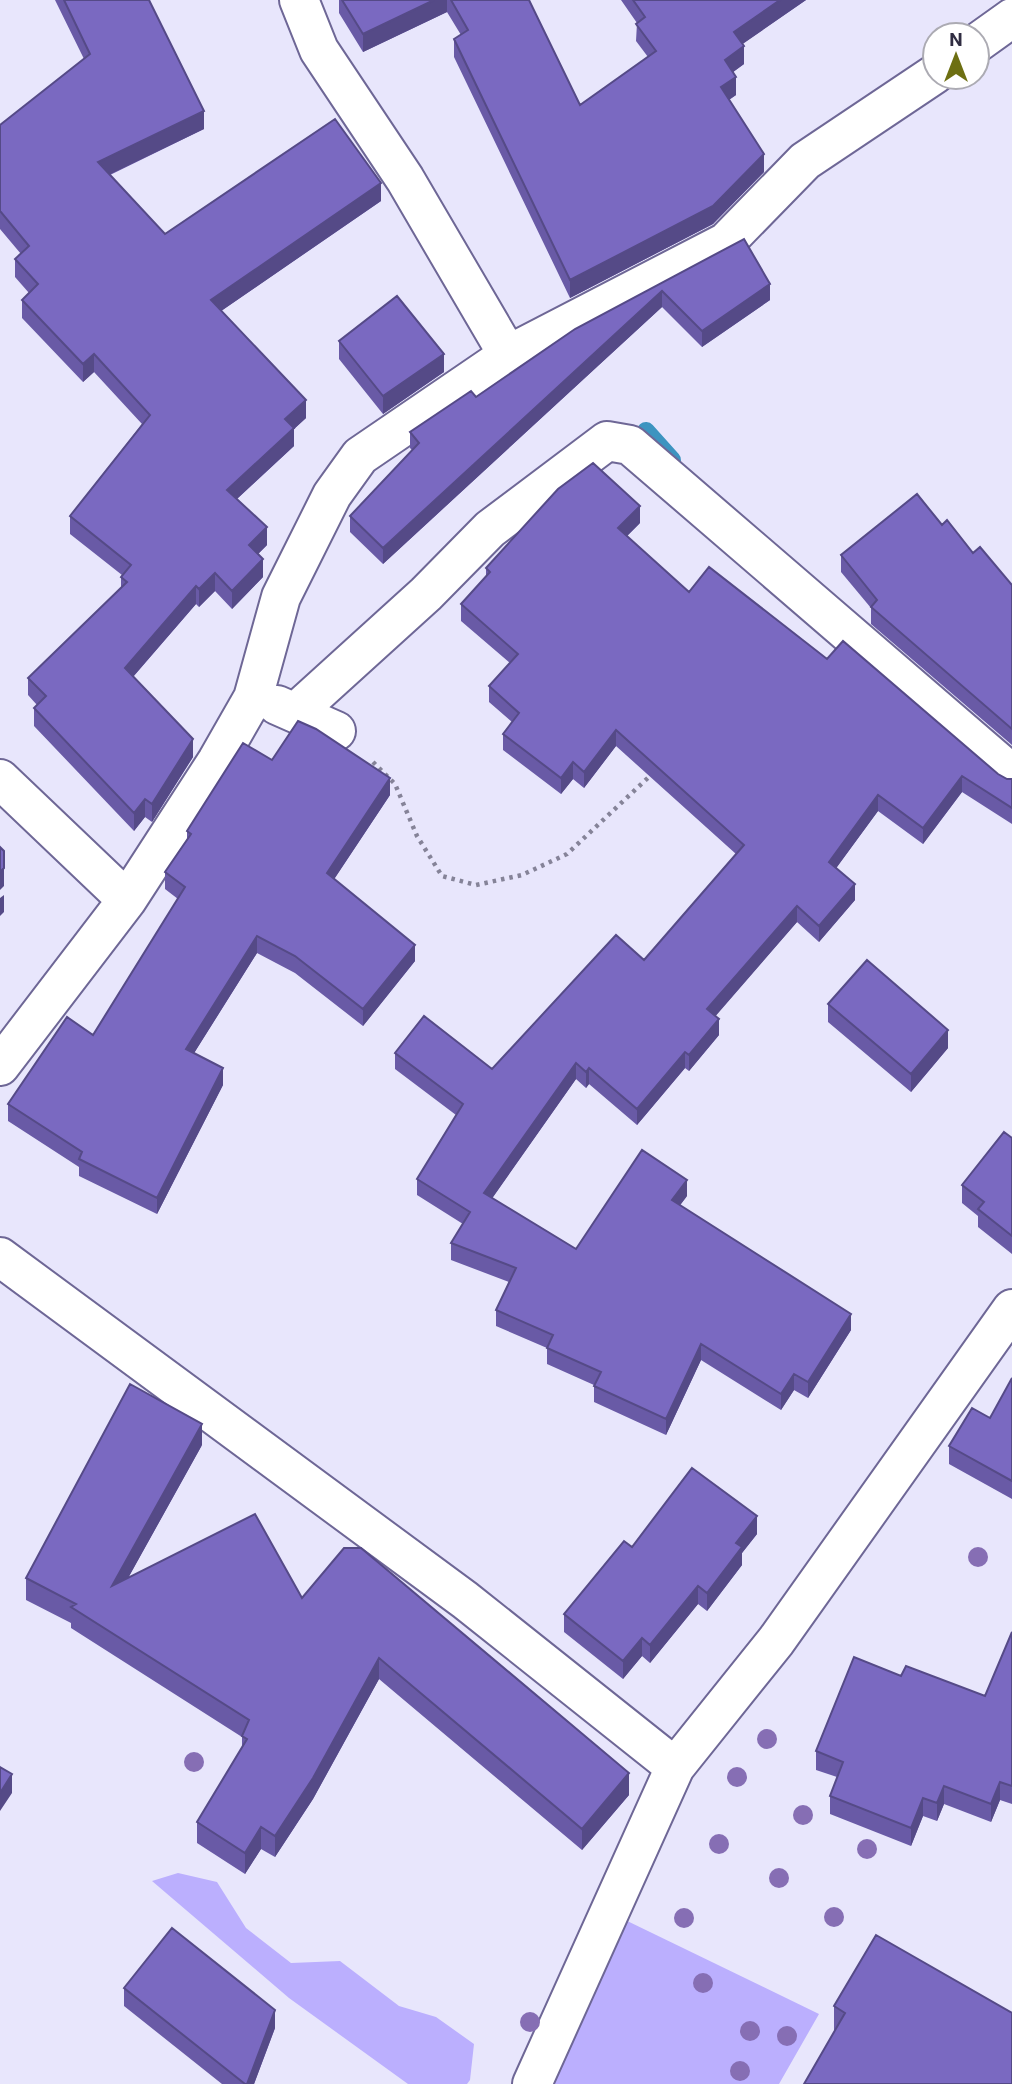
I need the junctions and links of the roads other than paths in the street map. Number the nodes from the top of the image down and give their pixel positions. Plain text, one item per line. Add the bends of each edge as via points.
1 (299, 0) edge
2 (1012, 18) edge
3 (991, 33) edge
4 (921, 83) edge
5 (508, 355) junction
6 (253, 698) junction
7 (298, 711) junction
8 (336, 730) road end
9 (1012, 774) edge
10 (0, 779) edge
11 (127, 900) junction
12 (0, 1066) edge
13 (0, 1257) edge
14 (1012, 1309) edge
15 (675, 1767) junction
16 (532, 2084) edge

1 - 5 street via 319,50 405,179
2 - 3 street
4 - 5 street via 805,161 726,242
5 - 6 street via 360,456 332,495 281,597
6 - 7 street
6 - 11 street
7 - 8 street
7 - 9 street via 490,529 607,441 630,445
10 - 11 street
11 - 12 street
13 - 15 street via 465,1600
14 - 15 street via 776,1641
15 - 16 street

